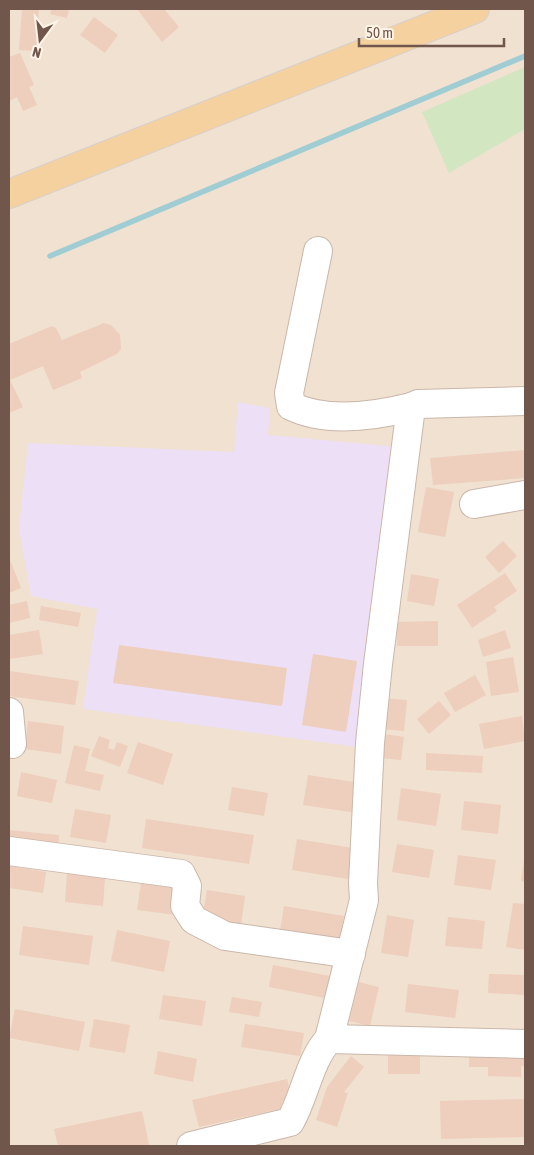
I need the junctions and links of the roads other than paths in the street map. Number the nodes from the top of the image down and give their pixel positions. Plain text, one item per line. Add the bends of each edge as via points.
1 (476, 9) edge
2 (9, 194) edge
3 (318, 251) dead end
4 (525, 401) edge
5 (411, 407) junction
6 (525, 496) edge
7 (474, 504) dead end
8 (9, 712) edge
9 (12, 744) dead end
10 (9, 851) edge
11 (351, 954) junction
12 (329, 1039) junction
13 (525, 1044) edge
14 (191, 1146) edge

1 - 2 main road
3 - 5 street via 289,393 291,406 303,412 341,416 382,414
4 - 5 street via 418,404
5 - 11 street via 378,664 369,769 364,900
6 - 7 street
8 - 9 street
10 - 11 street via 181,874 187,886 185,906 194,920 225,936
11 - 12 street
12 - 13 street
12 - 14 street via 319,1050 301,1104 290,1122

